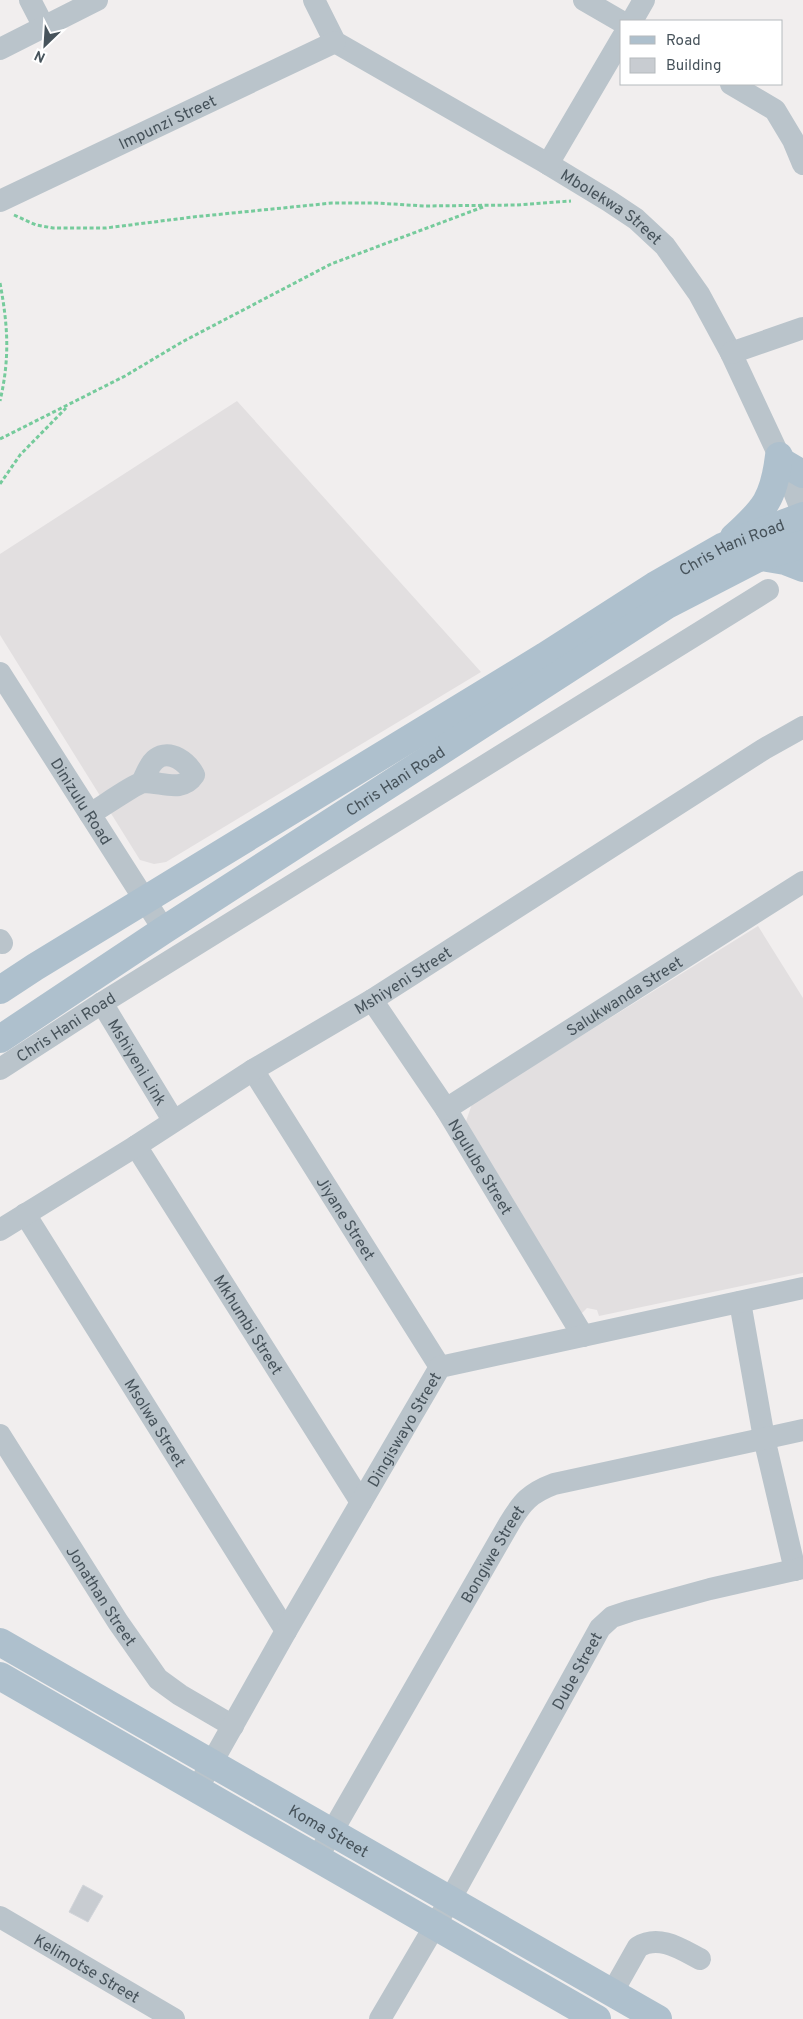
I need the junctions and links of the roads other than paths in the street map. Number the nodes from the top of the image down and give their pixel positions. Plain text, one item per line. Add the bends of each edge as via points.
1 (30, 0) edge
2 (97, 0) edge
3 (314, 0) edge
4 (584, 0) edge
5 (644, 0) edge
6 (633, 20) edge
7 (620, 21) edge
8 (44, 27) junction
9 (620, 41) edge
10 (335, 42) junction
11 (0, 49) edge
12 (733, 85) edge
13 (548, 164) junction
14 (803, 164) edge
15 (4, 206) edge
16 (803, 328) edge
17 (731, 353) junction
18 (788, 464) edge
19 (803, 515) edge
20 (803, 544) edge
21 (724, 546) junction
22 (760, 557) junction
23 (803, 568) edge
24 (768, 590) dead end
25 (0, 674) edge
26 (803, 727) edge
27 (142, 782) dead end
28 (90, 814) junction
29 (803, 882) edge
30 (145, 900) junction
31 (164, 930) junction
32 (0, 990) edge
33 (372, 1000) junction
34 (102, 1003) junction
35 (0, 1039) edge
36 (0, 1069) edge
37 (253, 1070) junction
38 (446, 1109) junction
39 (173, 1120) junction
40 (136, 1146) junction
41 (25, 1214) junction
42 (0, 1230) edge
43 (803, 1288) edge
44 (740, 1302) junction
45 (583, 1336) junction
46 (440, 1367) junction
47 (803, 1430) edge
48 (0, 1435) edge
49 (764, 1438) junction
50 (361, 1502) junction
51 (799, 1569) edge
52 (286, 1631) junction
53 (0, 1642) edge
54 (0, 1676) edge
55 (233, 1726) junction
56 (211, 1763) junction
57 (197, 1789) junction
58 (332, 1832) junction
59 (317, 1858) junction
60 (450, 1900) junction
61 (0, 1917) edge
62 (434, 1926) junction
63 (700, 1959) dead end
64 (612, 1993) junction
65 (174, 2019) edge
66 (380, 2019) edge
67 (597, 2019) edge
68 (658, 2019) edge

1 - 8 street
2 - 8 street
3 - 10 street
4 - 7 street
5 - 6 street
8 - 11 street
9 - 13 street
10 - 13 street, Mbolekwa Street
10 - 15 street, Impunzi Street
12 - 14 street via 775,110
13 - 17 street, Mbolekwa Street via 636,219 665,246 699,294
16 - 17 street
17 - 18 street, Mbolekwa Street
18 - 19 street, Mbolekwa Street
18 - 21 main road via 776,480 762,511
19 - 21 main road, Chris Hani Road
20 - 22 main road, Chris Hani Road
21 - 30 main road, Chris Hani Road
22 - 23 main road
22 - 31 main road, Chris Hani Road via 667,605
24 - 34 street, Chris Hani Road
25 - 28 street, Dinizulu Road
26 - 33 street, Mshiyeni Street
27 - 28 street
28 - 30 street, Dinizulu Road
29 - 38 street, Salukwanda Street
30 - 31 street, Dinizulu Road
30 - 32 main road, Chris Hani Road
31 - 35 main road, Chris Hani Road
33 - 37 street, Mshiyeni Street
33 - 38 street, Ngulube Street
34 - 36 street, Chris Hani Road
34 - 39 street, Mshiyeni Link
37 - 39 street, Mshiyeni Street
37 - 46 street, Jiyane Street
38 - 45 street, Ngulube Street
39 - 40 street, Mshiyeni Street
40 - 41 street, Mshiyeni Street
40 - 50 street, Mkhumbi Street
41 - 42 street, Mshiyeni Street
41 - 52 street, Msolwa Street
43 - 44 street, Dingiswayo Street
44 - 45 street, Dingiswayo Street
44 - 49 street
45 - 46 street, Dingiswayo Street
46 - 50 street, Dingiswayo Street
47 - 49 street, Bongiwe Street
48 - 55 street, Jonathan Street via 118,1622 158,1679
49 - 51 street
49 - 58 street, Bongiwe Street via 554,1484 529,1496 508,1524
50 - 52 street, Dingiswayo Street
51 - 60 street, Dube Street via 630,1611 612,1617 600,1628
52 - 55 street, Dingiswayo Street
53 - 56 main road, Koma Street
54 - 57 main road, Koma Street
55 - 56 street, Dingiswayo Street
56 - 57 street, Dingiswayo Street
56 - 58 main road, Koma Street
57 - 59 main road, Koma Street
58 - 59 street, Bongiwe Street
58 - 60 main road, Koma Street
59 - 62 main road, Koma Street
60 - 62 street, Dube Street
60 - 64 main road, Koma Street
61 - 65 street, Kelimotse Street
62 - 66 street, Dube Street
62 - 67 main road, Koma Street
63 - 64 street via 672,1945 644,1943 638,1947
64 - 68 main road, Koma Street

